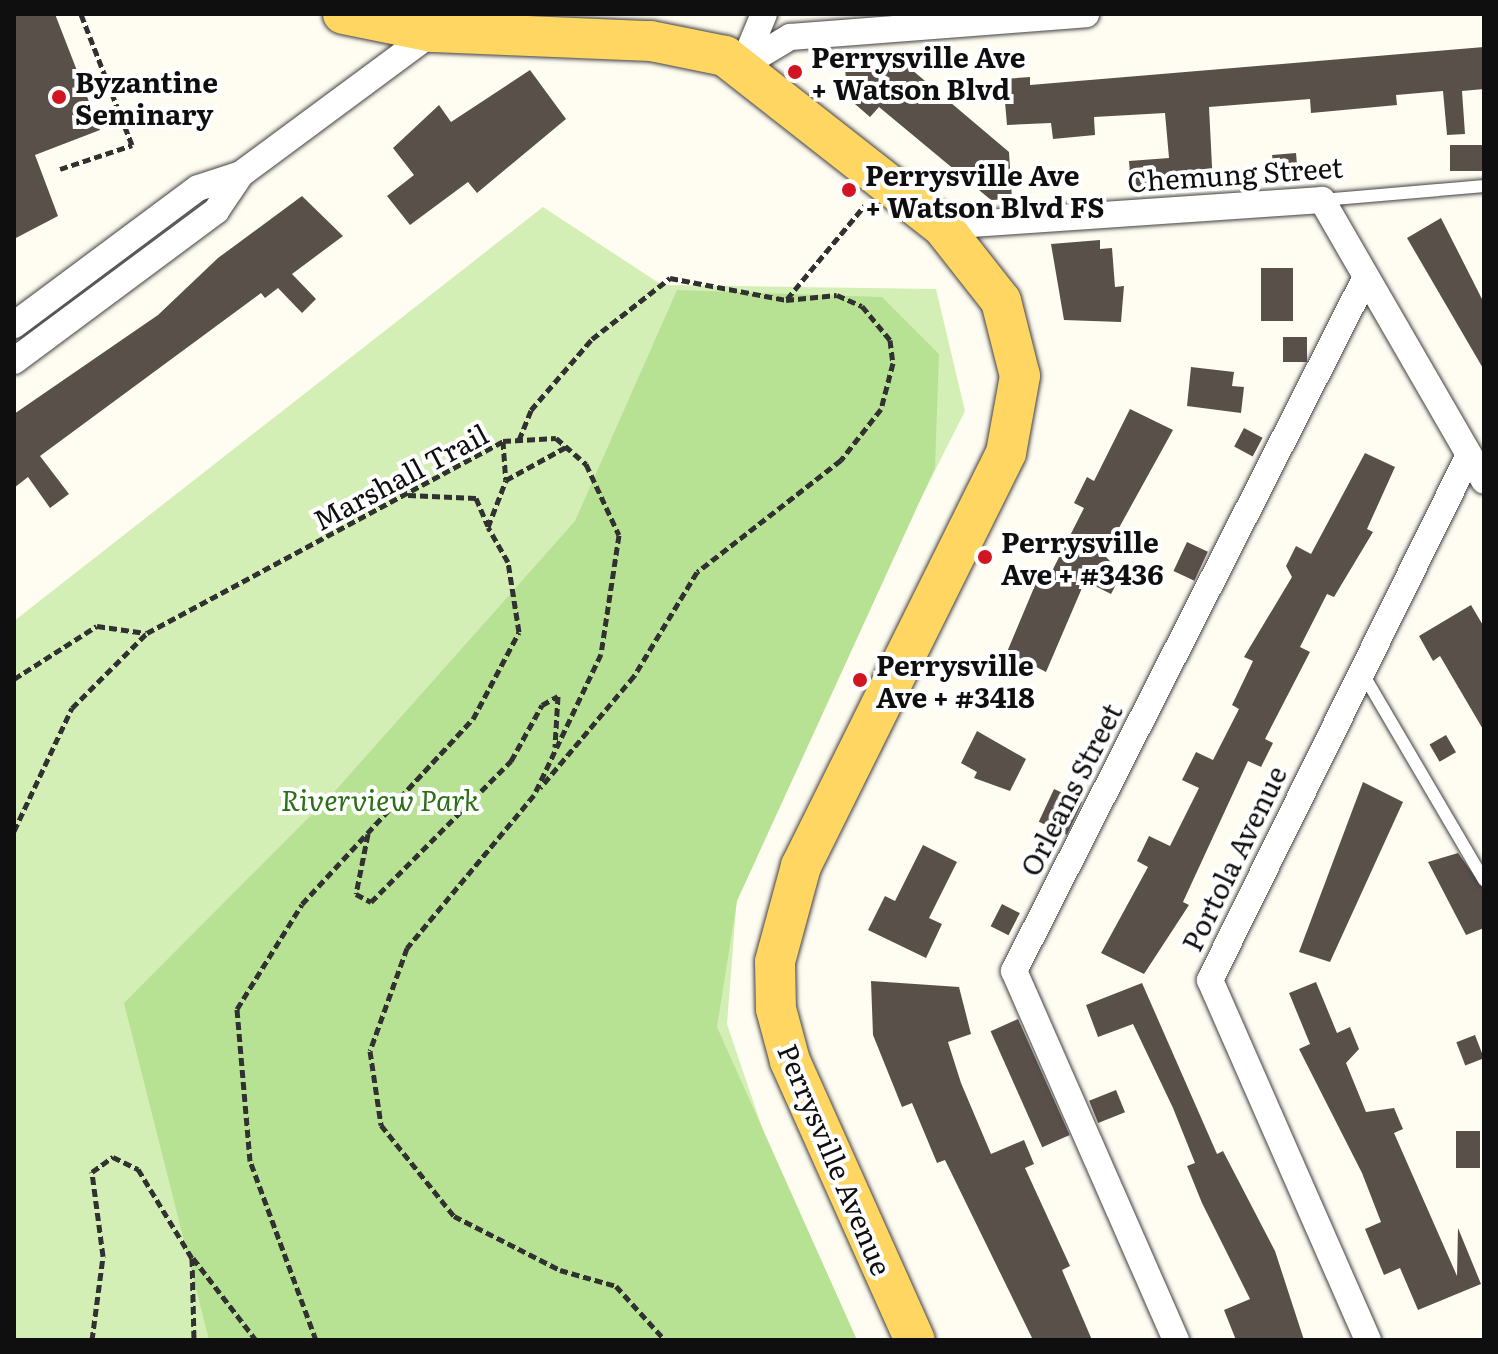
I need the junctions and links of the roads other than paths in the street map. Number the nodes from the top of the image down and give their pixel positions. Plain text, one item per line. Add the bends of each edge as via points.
1 (343, 14) edge
2 (764, 14) edge
3 (1086, 14) edge
4 (433, 32) junction
5 (743, 65) junction
6 (241, 174) junction
7 (1484, 186) edge
8 (1322, 200) junction
9 (942, 226) junction
10 (1366, 277) junction
11 (14, 325) edge
12 (14, 361) edge
13 (1469, 455) junction
14 (1484, 481) edge
15 (1361, 671) junction
16 (1484, 880) edge
17 (915, 1340) edge
18 (1176, 1340) edge
19 (1368, 1340) edge

1 - 4 main road, Perrysville Avenue
2 - 5 street
3 - 5 street via 790,37
4 - 5 main road, Perrysville Avenue via 671,42
4 - 6 street
5 - 9 main road, Perrysville Avenue
6 - 11 street via 198,188
6 - 12 street via 216,211
7 - 8 lane, Chemung Street
8 - 9 street, Chemung Street
8 - 10 street
9 - 17 main road, Perrysville Avenue via 982,267 1008,320 1020,376 1015,424 999,473 791,889 774,985 800,1088
10 - 13 street
10 - 18 street, Orleans Street via 1014,971
13 - 14 street
13 - 15 street, Portola Avenue
15 - 16 lane
15 - 19 street, Portola Avenue via 1210,980

